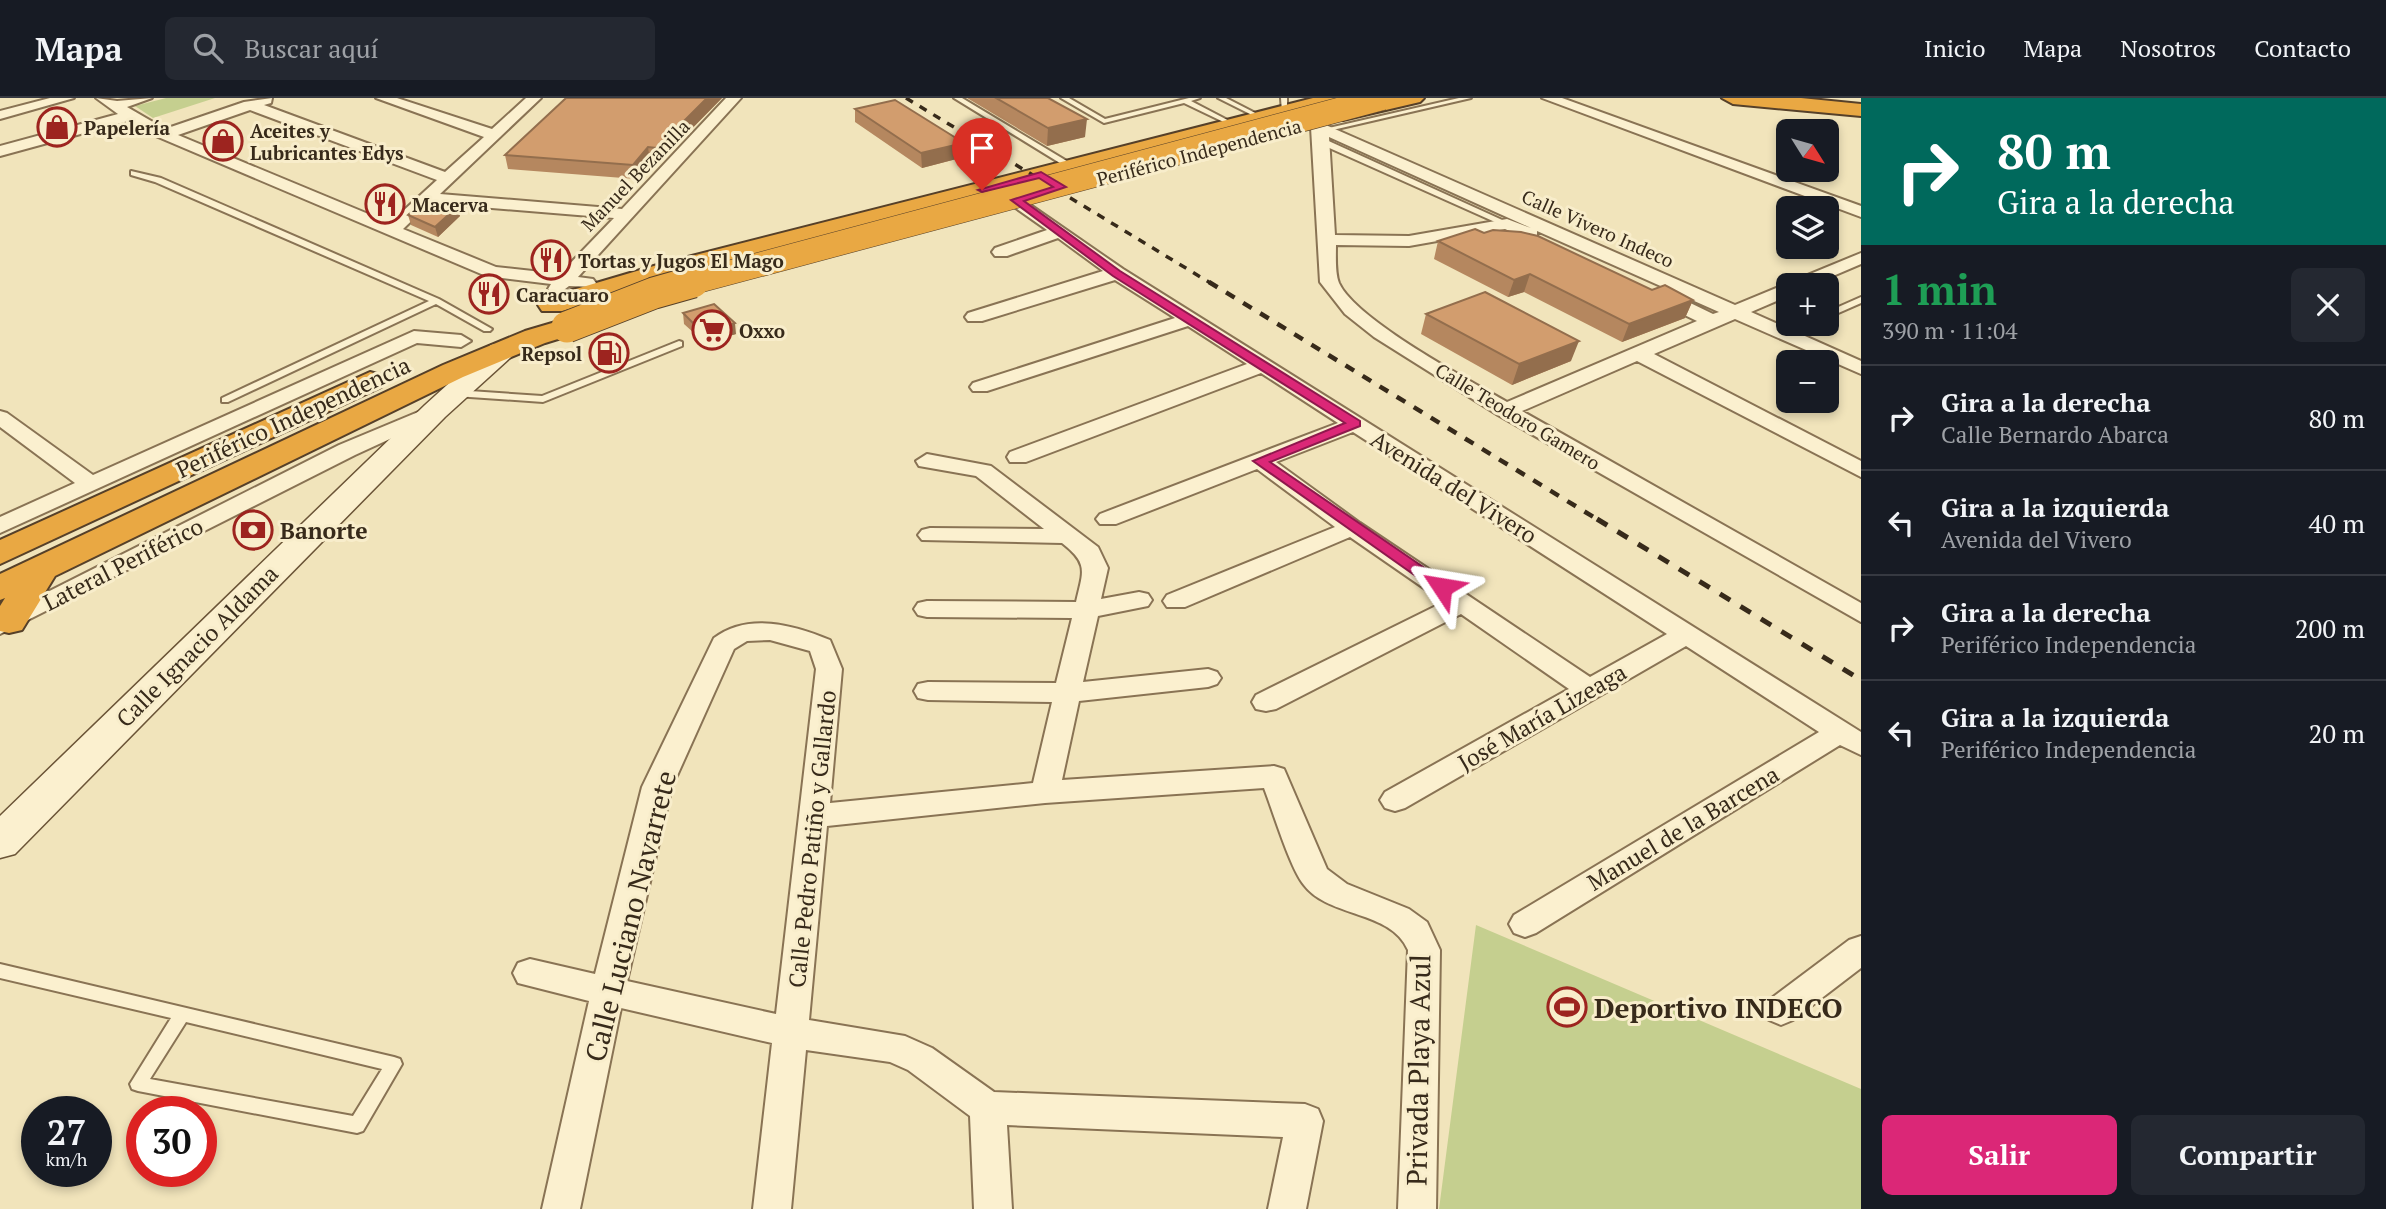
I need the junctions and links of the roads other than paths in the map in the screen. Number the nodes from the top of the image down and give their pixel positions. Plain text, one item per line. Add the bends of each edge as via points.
1 (67, 98) edge
2 (145, 98) edge
3 (270, 98) edge
4 (383, 98) edge
5 (734, 98) edge
6 (957, 98) edge
7 (1086, 98) edge
8 (1220, 98) edge
9 (1233, 98) edge
10 (1338, 98) edge
11 (1355, 98) edge
12 (1383, 98) edge
13 (1413, 98) edge
14 (1468, 98) edge
15 (1549, 98) edge
16 (1733, 98) edge
17 (531, 99) edge
18 (1189, 99) edge
19 (1067, 100) edge
20 (249, 105) junction
21 (115, 106) edge
22 (1861, 110) edge
23 (0, 115) edge
24 (1262, 115) edge
25 (1320, 129) junction
26 (165, 134) junction
27 (494, 135) junction
28 (0, 151) edge
29 (134, 173) dead end
30 (447, 178) junction
31 (1055, 178) junction
32 (426, 198) junction
33 (1016, 200) junction
34 (1861, 212) edge
35 (628, 214) junction
36 (1507, 224) junction
37 (393, 229) junction
38 (1059, 232) junction
39 (1326, 240) junction
40 (1001, 252) dead end
41 (1861, 258) edge
42 (1116, 273) junction
43 (1825, 273) edge
44 (565, 278) junction
45 (589, 288) junction
46 (1776, 294) edge
47 (1861, 300) edge
48 (436, 302) junction
49 (1839, 310) edge
50 (1736, 311) junction
51 (557, 317) junction
52 (975, 317) dead end
53 (1191, 319) junction
54 (1711, 321) junction
55 (679, 344) dead end
56 (1640, 355) junction
57 (1264, 365) junction
58 (465, 366) junction
59 (1861, 368) edge
60 (980, 387) dead end
61 (225, 400) dead end
62 (1505, 411) junction
63 (0, 417) edge
64 (1355, 424) junction
65 (290, 449) junction
66 (347, 450) junction
67 (1018, 457) dead end
68 (926, 461) dead end
69 (1260, 461) junction
70 (1861, 470) edge
71 (90, 484) junction
72 (1108, 519) dead end
73 (1352, 528) junction
74 (930, 535) dead end
75 (1066, 536) junction
76 (15, 542) edge
77 (1139, 600) dead end
78 (1176, 601) dead end
79 (1465, 603) junction
80 (927, 609) dead end
81 (1087, 610) junction
82 (3, 612) edge
83 (1861, 614) edge
84 (1688, 634) junction
85 (731, 635) joint
86 (1208, 678) dead end
87 (1590, 690) junction
88 (928, 691) dead end
89 (1068, 693) junction
90 (1266, 702) dead end
91 (1850, 739) edge
92 (1045, 792) junction
93 (1395, 800) dead end
94 (813, 816) junction
95 (0, 842) edge
96 (1525, 924) dead end
97 (1416, 931) joint
98 (1861, 950) edge
99 (0, 971) edge
100 (530, 973) dead end
101 (608, 990) junction
102 (1782, 1010) dead end
103 (183, 1013) junction
104 (793, 1033) junction
105 (988, 1108) junction
106 (561, 1209) edge
107 (772, 1209) edge
108 (993, 1209) edge
109 (1287, 1209) edge
110 (1417, 1209) edge

1 - 23 street
2 - 21 street
3 - 20 street
4 - 27 street
5 - 35 street, Manuel Bezanilla
6 - 31 lane
7 - 19 lane
8 - 24 lane
9 - 24 lane
10 - 24 highway, Periférico Independencia
11 - 31 highway
12 - 31 highway, bridge
13 - 25 highway, Periférico Independencia
14 - 25 lane
15 - 34 street
16 - 22 highway
17 - 27 street
18 - 19 lane via 1104,121
18 - 24 lane
20 - 26 street
20 - 30 street
21 - 26 street
21 - 28 street
24 - 31 highway, Periférico Independencia
25 - 31 highway, Periférico Independencia
25 - 36 lane
25 - 39 street, Calle Teodoro Gamero
25 - 50 street, Calle Vivero Indeco
26 - 37 street
27 - 30 street
29 - 48 lane
30 - 32 street
31 - 33 highway, Periférico Independencia
31 - 45 highway, Periférico Independencia
31 - 51 highway, bridge
32 - 35 street
32 - 37 street
33 - 38 street, Avenida del Vivero
33 - 51 highway, Periférico Independencia via 703,288
35 - 44 street, Manuel Bezanilla
36 - 39 street via 1409,241
36 - 54 street
37 - 44 street via 492,272
38 - 40 street
38 - 42 street, Avenida del Vivero
39 - 62 street, Calle Teodoro Gamero via 1329,282 1339,299 1371,325
41 - 43 street
42 - 52 street
42 - 53 street, Avenida del Vivero
44 - 45 street
44 - 51 street, Manuel Bezanilla
45 - 51 highway, Periférico Independencia
46 - 50 street
47 - 49 lane
48 - 58 lane
48 - 61 lane
50 - 54 street
50 - 59 street, Calle Vivero Indeco
51 - 58 highway, Periférico Independencia
51 - 58 highway, Periférico Independencia via 535,337
53 - 57 street, Avenida del Vivero
53 - 60 street
54 - 56 street
55 - 58 lane via 543,399
56 - 62 street
56 - 70 street
57 - 64 street, Avenida del Vivero
57 - 67 street
58 - 65 highway, Periférico Independencia
58 - 66 street, Lateral Periférico
58 - 71 street via 414,337
58 - 76 highway, Periférico Independencia
58 - 95 street, Calle Ignacio Aldama
62 - 83 street, Calle Teodoro Gamero
63 - 71 street
64 - 69 street
64 - 84 street, Avenida del Vivero
65 - 66 highway
65 - 76 highway, Periférico Independencia
66 - 82 street, Lateral Periférico
68 - 75 street via 983,471
69 - 72 street
69 - 73 street
71 - 76 street
73 - 78 street
73 - 79 street
74 - 75 street
75 - 81 street via 1095,560
76 - 82 highway
77 - 81 street
79 - 87 street
79 - 90 street
80 - 81 street
81 - 89 street
84 - 87 street, José María Lizeaga
84 - 91 street, Avenida del Vivero
85 - 94 street, Calle Pedro Patiño y Gallardo via 744,631 805,639 821,646 829,669
85 - 101 street, Calle Luciano Navarrete via 657,787
86 - 89 street
87 - 93 street, José María Lizeaga
88 - 89 street
89 - 92 street
91 - 96 street, Manuel de la Barcena
92 - 94 street
92 - 97 street via 1274,777 1315,877 1336,893 1398,918
94 - 104 street, Calle Pedro Patiño y Gallardo
97 - 110 street, Privada Playa Azul via 1424,950
98 - 102 street
99 - 103 lane
100 - 101 street
101 - 104 street
101 - 106 street, Calle Luciano Navarrete
103 - 103 lane via 249,1029 394,1064 358,1125 138,1084
104 - 105 street via 893,1047 920,1059
104 - 107 street, Calle Pedro Patiño y Gallardo
105 - 108 street
105 - 109 street via 1304,1121

